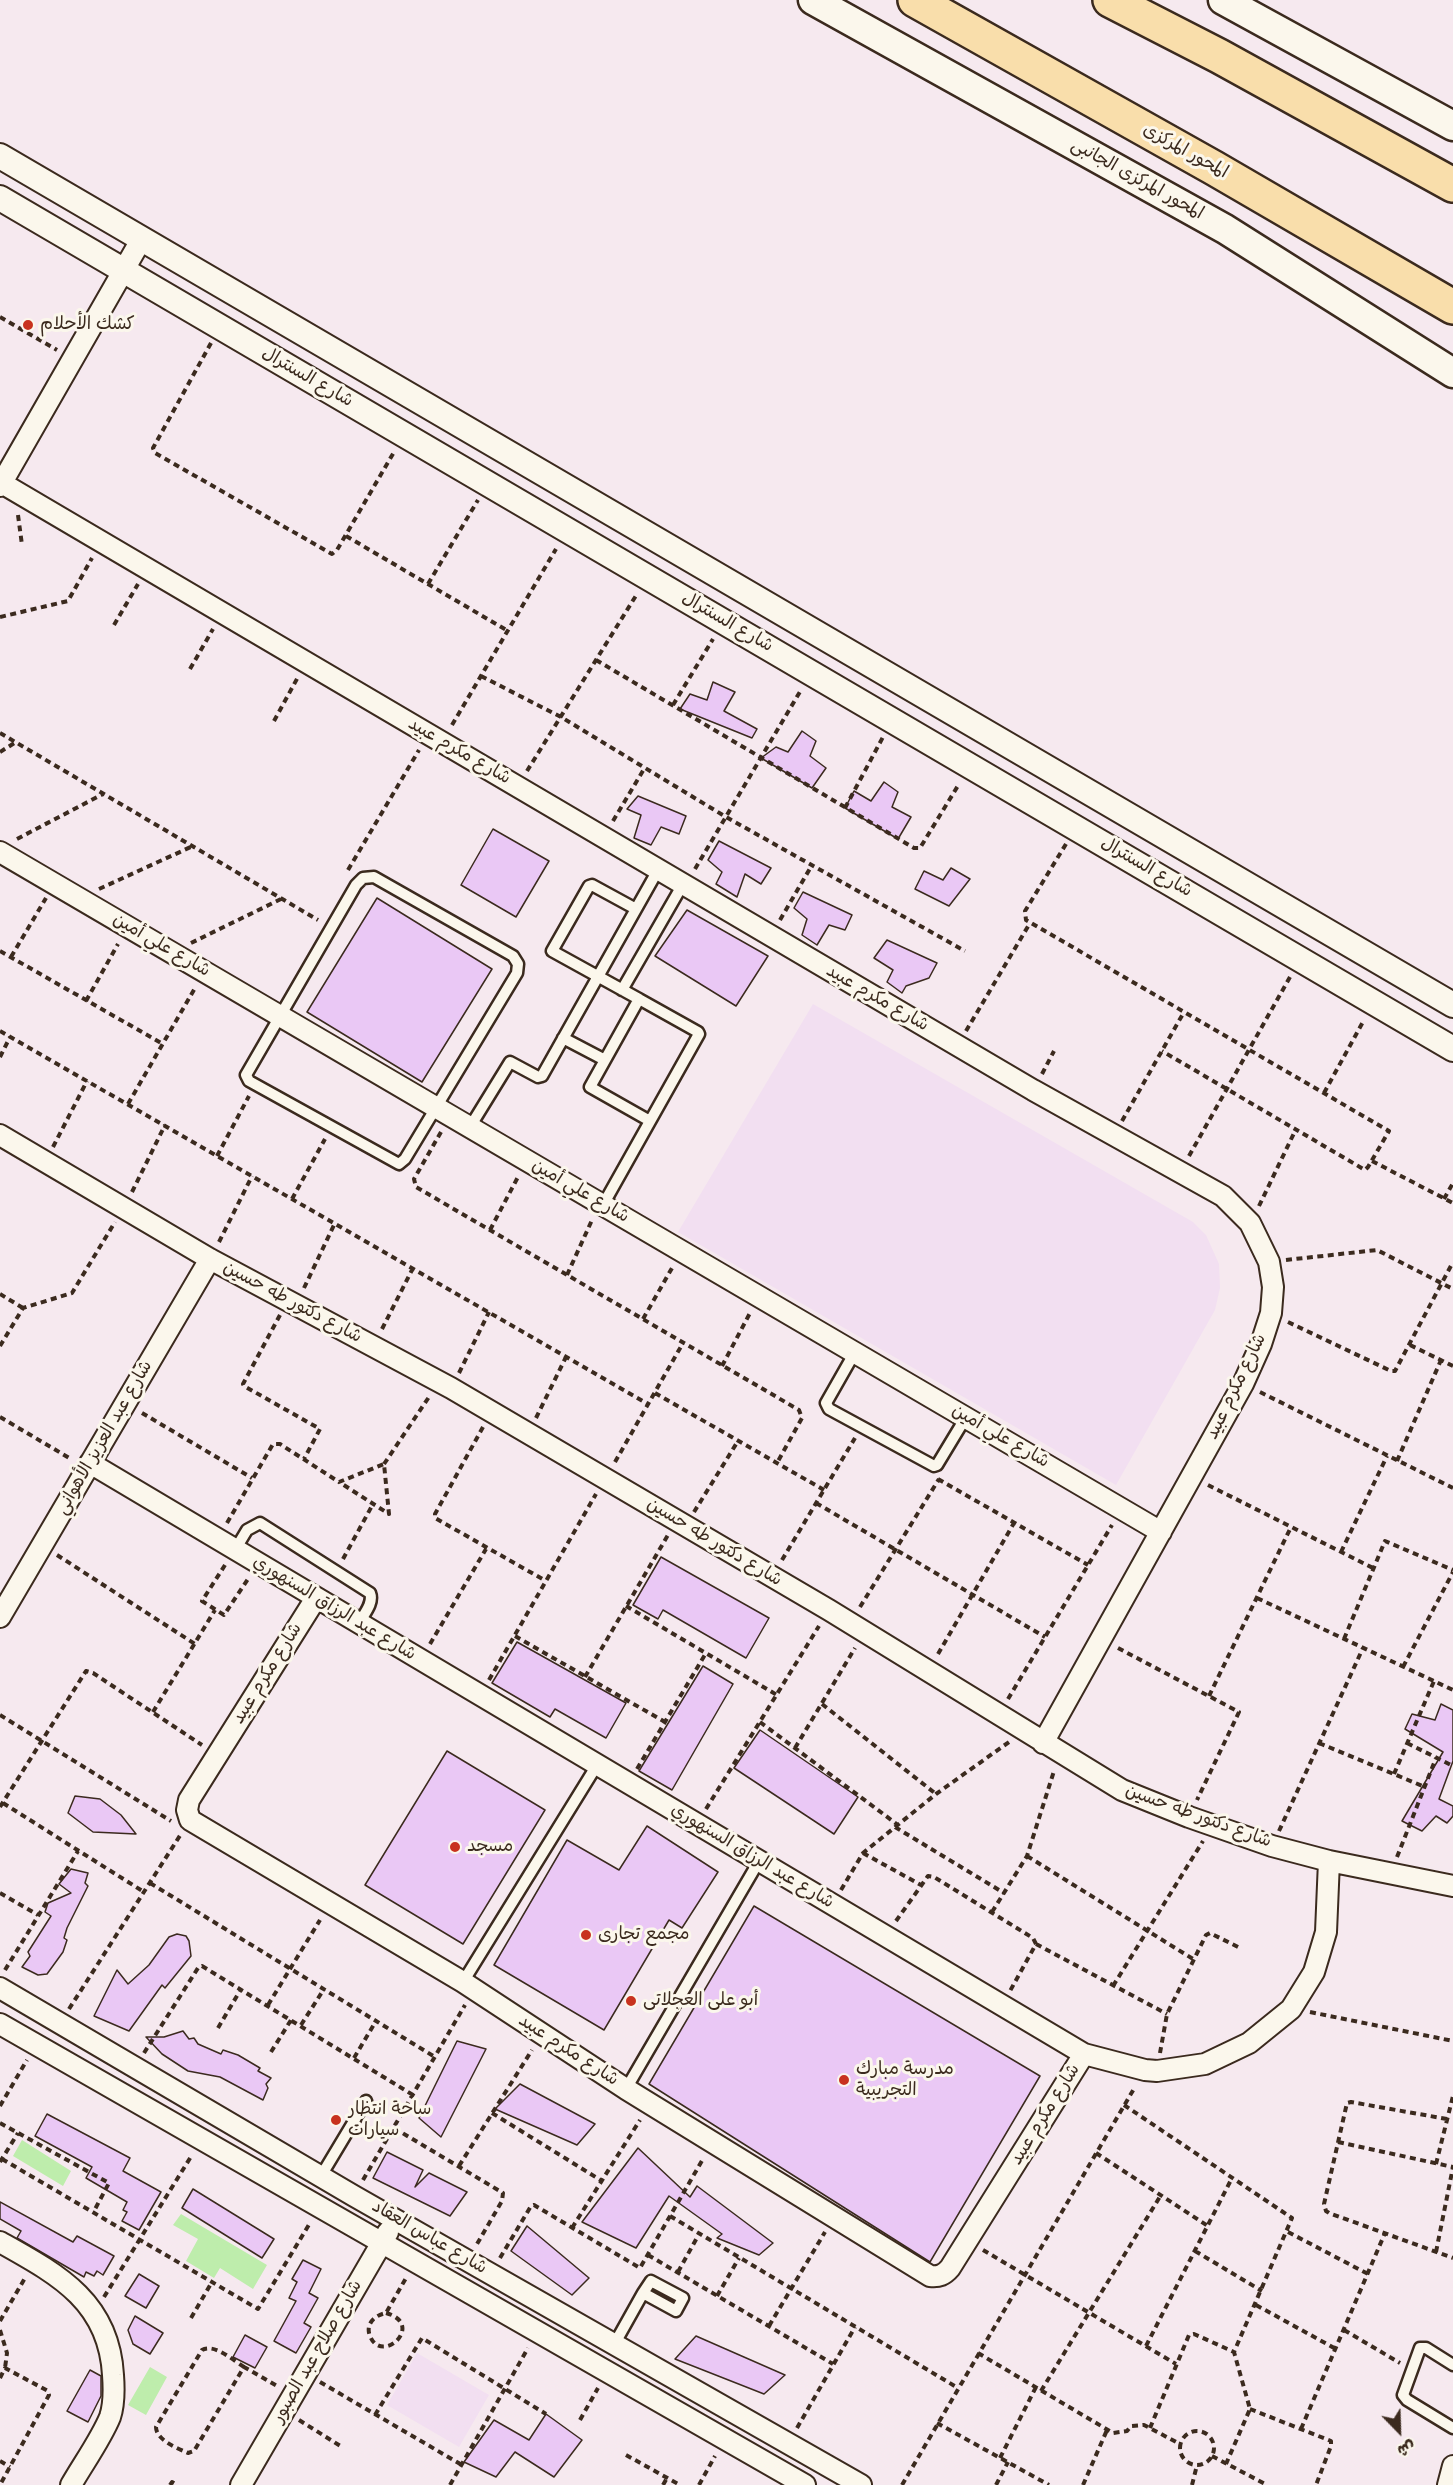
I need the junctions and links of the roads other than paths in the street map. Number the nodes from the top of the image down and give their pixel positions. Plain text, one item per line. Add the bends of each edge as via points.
1 (813, 0) edge
2 (915, 0) edge
3 (1110, 0) edge
4 (1223, 0) edge
5 (1453, 126) edge
6 (0, 156) edge
7 (1453, 185) edge
8 (0, 198) edge
9 (141, 240) junction
10 (123, 270) junction
11 (1453, 307) edge
12 (1453, 373) edge
13 (4, 486) edge
14 (5, 847) edge
15 (658, 870) junction
16 (684, 885) junction
17 (636, 909) junction
18 (598, 977) junction
19 (622, 990) junction
20 (639, 999) junction
21 (1453, 1005) edge
22 (279, 1016) junction
23 (563, 1038) junction
24 (1453, 1049) edge
25 (604, 1060) junction
26 (443, 1112) junction
27 (650, 1121) junction
28 (470, 1127) junction
29 (0, 1135) edge
30 (602, 1204) junction
31 (210, 1259) junction
32 (855, 1352) junction
33 (966, 1417) junction
34 (89, 1466) junction
35 (1161, 1532) junction
36 (226, 1545) junction
37 (316, 1598) junction
38 (0, 1617) edge
39 (359, 1623) junction
40 (1051, 1748) junction
41 (597, 1765) junction
42 (759, 1861) junction
43 (1329, 1861) junction
44 (1453, 1886) edge
45 (469, 1986) junction
46 (0, 1988) edge
47 (0, 2024) edge
48 (1084, 2054) junction
49 (626, 2089) junction
50 (366, 2101) dead end
51 (321, 2176) junction
52 (396, 2219) junction
53 (0, 2242) edge
54 (382, 2243) junction
55 (643, 2293) dead end
56 (615, 2343) junction
57 (1453, 2365) edge
58 (1453, 2428) edge
59 (1453, 2466) edge
60 (71, 2485) edge
61 (241, 2485) edge
62 (805, 2485) edge
63 (861, 2485) edge
64 (1448, 2485) edge

1 - 12 main road, المحور المركزى الجانبى via 1225,229
2 - 11 highway, المحور المركزى
3 - 7 highway
4 - 5 main road
6 - 9 street, شارع السنترال
8 - 10 street, شارع السنترال
9 - 10 street
9 - 21 street, شارع السنترال
10 - 13 street
10 - 24 street, شارع السنترال
13 - 15 street, شارع مكرم عبيد
14 - 22 street, شارع علي أمين via 54,884
15 - 16 street, شارع مكرم عبيد
15 - 17 lane
16 - 19 lane
16 - 35 street, شارع مكرم عبيد via 1033,1090 1223,1196 1250,1223 1269,1262 1273,1287 1271,1313 1243,1384
17 - 18 lane
17 - 18 lane via 589,886 552,950
18 - 19 lane
18 - 23 lane
19 - 20 lane
20 - 25 lane
20 - 27 lane via 699,1034
22 - 26 street, شارع علي أمين
22 - 26 lane via 247,1072 247,1079 255,1085 399,1164
22 - 26 lane via 363,878 374,877 513,956 518,964 517,973
23 - 25 lane
23 - 28 lane via 541,1077 510,1062
25 - 27 lane via 590,1089
26 - 28 street, شارع علي أمين
27 - 30 lane
28 - 30 street, شارع علي أمين
29 - 31 street, شارع دكتور طه حسين
30 - 32 street, شارع علي أمين
31 - 34 street, شارع عبد العزيز الأهواني
31 - 40 street, شارع دكتور طه حسين via 445,1385 605,1478 829,1610
32 - 33 street, شارع علي أمين
32 - 33 lane via 826,1403 829,1409 934,1466
33 - 35 street, شارع علي أمين
34 - 36 street, شارع عبد الرزاق السنهوري
34 - 38 street, شارع عبد العزيز الأهواني
35 - 40 street, شارع مكرم عبيد via 1101,1639
36 - 37 street, شارع عبد الرزاق السنهوري
36 - 39 lane via 260,1523 370,1593 370,1605
37 - 39 street, شارع عبد الرزاق السنهوري
37 - 45 street, شارع مكرم عبيد via 189,1800 187,1824
39 - 41 street, شارع عبد الرزاق السنهوري
40 - 43 street, شارع دكتور طه حسين via 1122,1790 1213,1826
41 - 42 street, شارع عبد الرزاق السنهوري
41 - 45 lane
42 - 48 street, شارع عبد الرزاق السنهوري
42 - 49 lane
43 - 44 street, شارع دكتور طه حسين
43 - 48 street, شارع عبد الرزاق السنهوري via 1326,1932 1314,1972 1291,2009 1249,2043 1205,2064 1151,2071
45 - 49 street, شارع مكرم عبيد
46 - 51 street, شارع عباس العقاد
47 - 54 street, شارع عباس العقاد
48 - 49 street, شارع مكرم عبيد via 967,2241 945,2274 938,2277 930,2276
50 - 51 lane
51 - 52 street, شارع عباس العقاد
52 - 54 street, شارع صلاح عبد الصبور
52 - 56 street, شارع عباس العقاد
53 - 60 street via 68,2283 94,2314 105,2337 114,2390 110,2416
54 - 61 street, شارع صلاح عبد الصبور
54 - 62 street, شارع عباس العقاد
55 - 56 lane
56 - 63 street, شارع عباس العقاد
57 - 58 lane via 1423,2348 1419,2350 1403,2396
59 - 64 street

